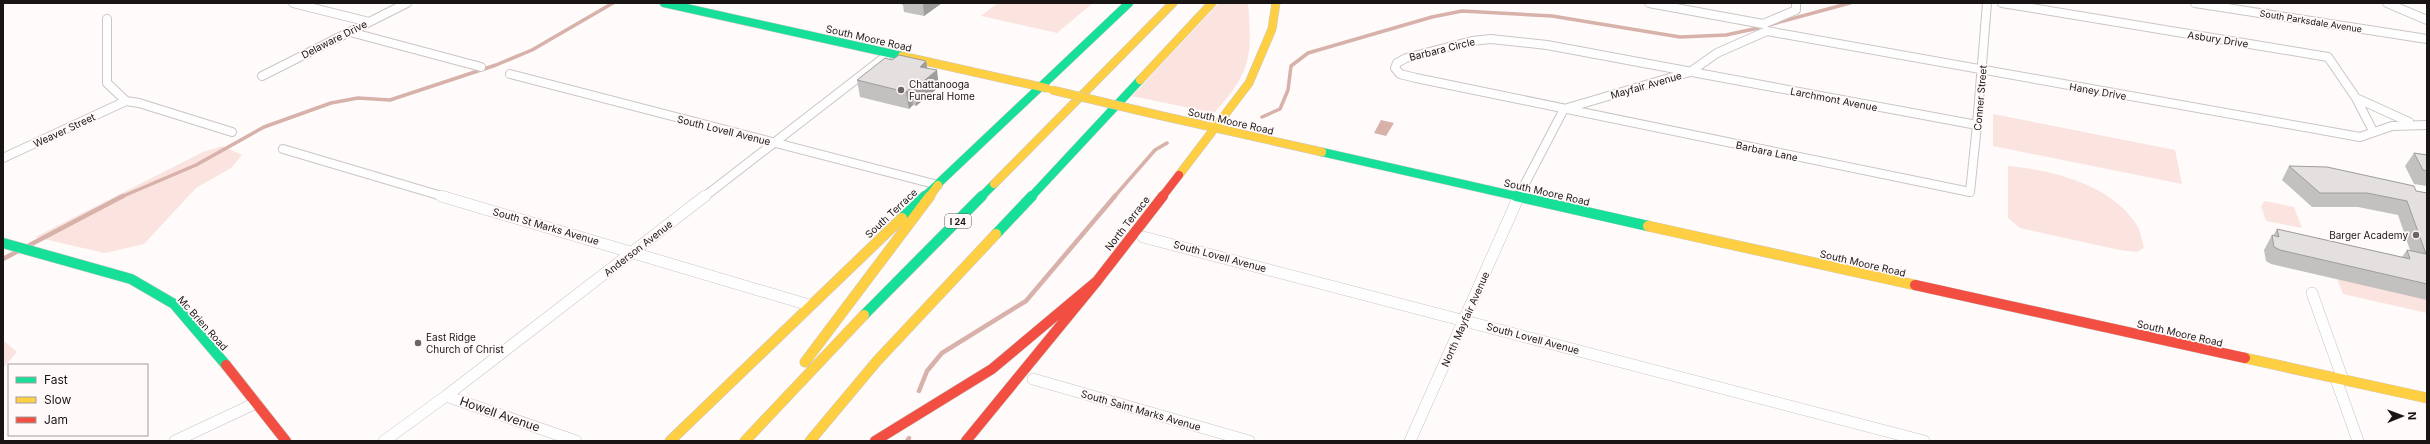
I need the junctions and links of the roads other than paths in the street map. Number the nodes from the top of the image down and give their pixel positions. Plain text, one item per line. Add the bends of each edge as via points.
1 (293, 3) edge
2 (406, 3) edge
3 (664, 3) edge
4 (1129, 3) edge
5 (1174, 3) edge
6 (1212, 3) edge
7 (1276, 3) edge
8 (1649, 3) edge
9 (1796, 3) edge
10 (1987, 3) edge
11 (2002, 3) edge
12 (2195, 3) edge
13 (2387, 3) edge
14 (107, 19) dead end
15 (1142, 20) dead end
16 (2427, 20) edge
17 (369, 22) junction
18 (1765, 28) junction
19 (350, 32) junction
20 (2427, 39) edge
21 (1131, 44) junction
22 (890, 53) junction
23 (481, 67) dead end
24 (1983, 70) junction
25 (1690, 72) junction
26 (510, 74) dead end
27 (262, 76) dead end
28 (1039, 86) junction
29 (2356, 98) junction
30 (126, 101) junction
31 (1564, 109) junction
32 (2409, 122) junction
33 (1978, 125) junction
34 (2427, 125) edge
35 (1214, 128) junction
36 (2373, 131) junction
37 (232, 132) dead end
38 (773, 142) junction
39 (283, 149) dead end
40 (3, 158) edge
41 (938, 185) junction
42 (1970, 192) joint
43 (1518, 197) junction
44 (1143, 236) dead end
45 (3, 243) edge
46 (633, 252) junction
47 (1097, 281) junction
48 (2312, 293) dead end
49 (809, 305) junction
50 (1464, 320) junction
51 (1033, 379) dead end
52 (2340, 379) junction
53 (446, 396) junction
54 (2427, 398) edge
55 (256, 403) junction
56 (757, 426) junction
57 (175, 441) edge
58 (286, 441) edge
59 (384, 441) edge
60 (576, 441) edge
61 (670, 441) edge
62 (745, 441) edge
63 (810, 441) edge
64 (875, 441) edge
65 (966, 441) edge
66 (1249, 441) edge
67 (1410, 441) edge
68 (1924, 441) edge
69 (2358, 441) edge

1 - 17 street
2 - 17 street, Delaware Drive
3 - 22 main road, South Moore Road
4 - 28 main road, South Terrace
5 - 21 main road, I 24
6 - 63 main road via 877,361
7 - 35 main road, North Terrace via 1272,29 1260,61 1249,83
8 - 18 street, Haney Drive
9 - 18 street, Mayfair Avenue via 1796,10
10 - 24 street, Conner Street
11 - 29 street, Asbury Drive via 2328,57
12 - 20 street, South Parksdale Avenue
13 - 16 street
14 - 30 street via 107,83
15 - 21 main road via 1132,32
17 - 19 street, Delaware Drive
18 - 24 street, Haney Drive
18 - 25 street, Mayfair Avenue via 1702,61
19 - 23 street
19 - 27 street, Delaware Drive
21 - 56 main road, I 24
22 - 28 main road, South Moore Road
22 - 38 street, Anderson Avenue
24 - 33 street, Conner Street
24 - 36 street, Haney Drive via 2360,137
25 - 31 street, Mayfair Avenue
25 - 31 street, Barbara Circle via 1547,45 1491,39 1472,41 1406,58 1397,63 1395,68 1400,74 1416,78
25 - 33 street, Larchmont Avenue
26 - 38 street, South Lovell Avenue
28 - 35 main road, South Moore Road, bridge
28 - 41 main road, South Terrace
29 - 32 street
29 - 36 street, Asbury Drive
30 - 37 street
30 - 40 street, Weaver Street
31 - 42 street, Barbara Lane
31 - 43 street
32 - 34 street, Haney Drive
32 - 36 street, Haney Drive
33 - 42 street, Conner Street
35 - 43 main road, South Moore Road
35 - 47 main road, North Terrace
38 - 41 street, South Lovell Avenue
38 - 46 street, Anderson Avenue
39 - 46 street, South St Marks Avenue
41 - 49 main road, South Terrace
41 - 56 main road
43 - 50 street, North Mayfair Avenue
43 - 52 main road, South Moore Road
44 - 50 street, South Lovell Avenue
45 - 55 main road, Mc Brien Road via 130,279 174,304
46 - 49 street, South St Marks Avenue
46 - 53 street, Anderson Avenue
47 - 64 main road via 992,369
47 - 65 main road, North Terrace
48 - 52 street
49 - 61 main road, South Terrace
50 - 67 street, North Mayfair Avenue
50 - 68 street, South Lovell Avenue
51 - 66 street, South Saint Marks Avenue
52 - 54 main road, South Moore Road
52 - 69 street
53 - 59 street, Anderson Avenue
53 - 60 street, Howell Avenue
55 - 57 street
55 - 58 main road, Mc Brien Road
56 - 62 main road, I 24

